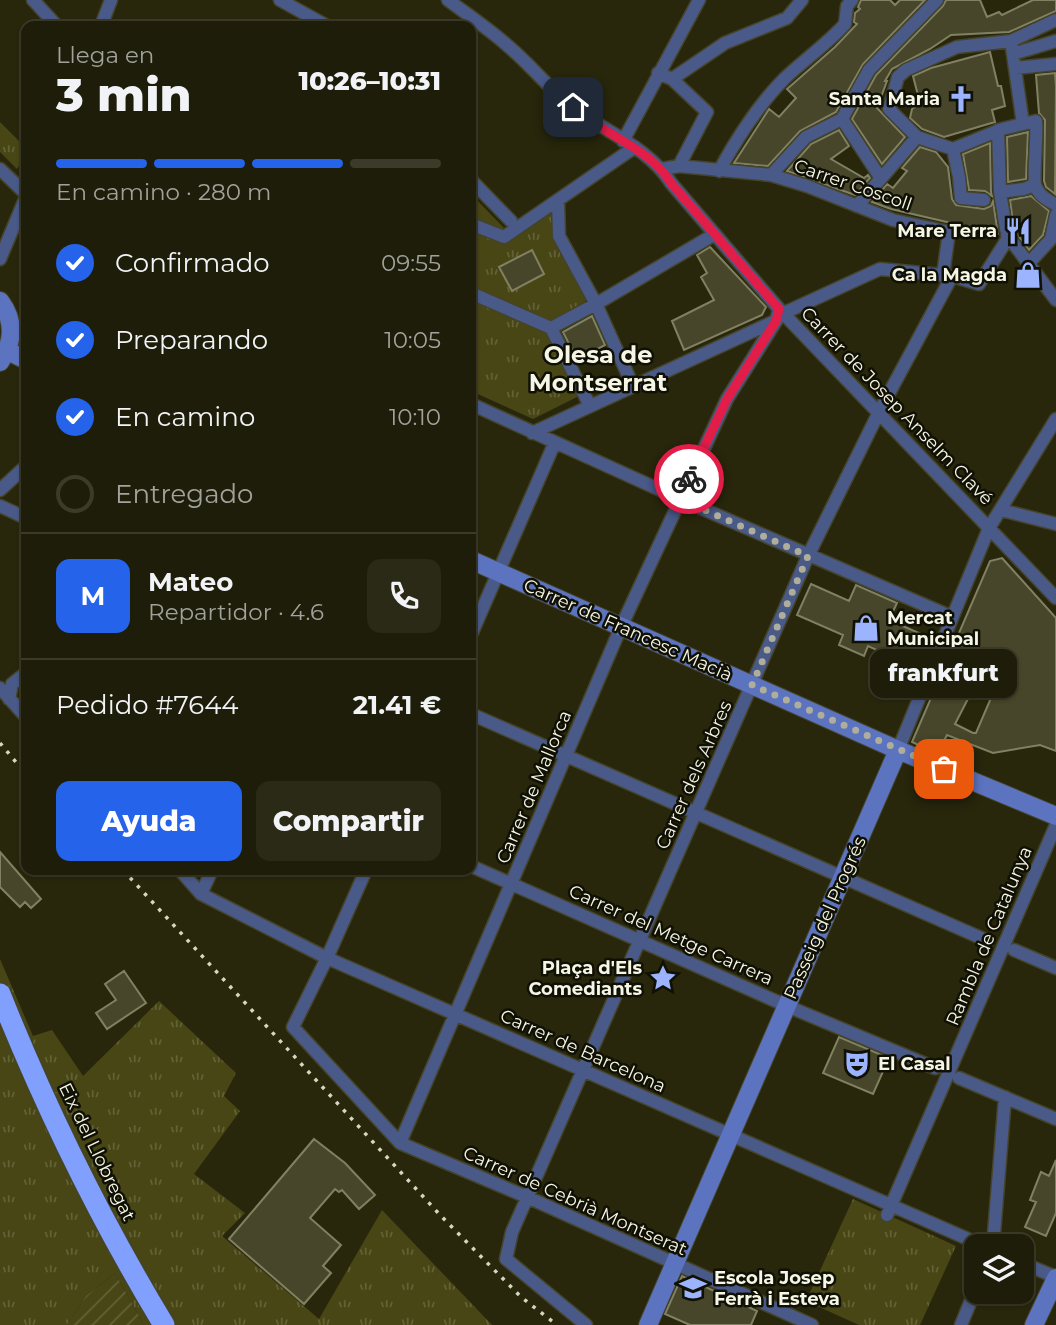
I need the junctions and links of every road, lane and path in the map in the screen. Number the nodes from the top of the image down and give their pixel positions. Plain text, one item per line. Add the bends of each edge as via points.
1 (33, 0) edge
2 (111, 0) edge
3 (280, 0) edge
4 (448, 0) edge
5 (699, 0) edge
6 (802, 0) edge
7 (852, 0) edge
8 (937, 0) edge
9 (1056, 20) edge
10 (52, 21) edge
11 (103, 21) edge
12 (318, 21) edge
13 (476, 21) edge
14 (476, 21) edge
15 (1056, 41) edge
16 (1012, 47) junction
17 (877, 61) junction
18 (1056, 64) edge
19 (1015, 68) junction
20 (658, 73) junction
21 (898, 77) junction
22 (672, 79) junction
23 (842, 119) junction
24 (1023, 124) junction
25 (1000, 129) junction
26 (917, 138) junction
27 (623, 141) junction
28 (635, 147) junction
29 (953, 149) junction
30 (679, 166) junction
31 (0, 169) edge
32 (662, 169) junction
33 (719, 171) junction
34 (771, 175) junction
35 (880, 177) junction
36 (476, 185) edge
37 (1034, 185) junction
38 (21, 191) edge
39 (999, 197) junction
40 (984, 200) dead end
41 (558, 201) junction
42 (1056, 205) edge
43 (857, 206) junction
44 (21, 208) edge
45 (1056, 215) edge
46 (511, 221) dead end
47 (476, 226) edge
48 (715, 234) junction
49 (1007, 234) junction
50 (1054, 241) edge
51 (0, 259) edge
52 (1029, 263) junction
53 (948, 276) junction
54 (476, 295) edge
55 (1056, 300) edge
56 (0, 301) edge
57 (596, 304) junction
58 (780, 314) junction
59 (551, 328) junction
60 (4, 357) edge
61 (633, 387) junction
62 (476, 406) edge
63 (590, 406) junction
64 (879, 412) junction
65 (1056, 419) edge
66 (532, 433) junction
67 (555, 442) junction
68 (21, 471) edge
69 (0, 490) edge
70 (680, 499) junction
71 (0, 506) edge
72 (1001, 510) junction
73 (21, 516) edge
74 (1056, 524) edge
75 (989, 528) junction
76 (808, 556) junction
77 (476, 562) edge
78 (498, 573) junction
79 (1056, 598) edge
80 (952, 617) junction
81 (476, 624) edge
82 (621, 627) junction
83 (21, 677) edge
84 (752, 685) junction
85 (0, 688) edge
86 (9, 699) junction
87 (21, 712) edge
88 (476, 716) edge
89 (898, 750) junction
90 (566, 756) junction
91 (696, 814) junction
92 (1056, 816) edge
93 (1056, 825) edge
94 (476, 868) edge
95 (184, 875) edge
96 (210, 875) edge
97 (364, 875) edge
98 (842, 878) junction
99 (511, 884) junction
100 (201, 894) junction
101 (640, 941) junction
102 (988, 941) dead end
103 (1014, 950) dead end
104 (327, 958) junction
105 (1056, 968) edge
106 (0, 994) edge
107 (787, 1006) junction
108 (455, 1014) junction
109 (935, 1068) dead end
110 (583, 1070) junction
111 (959, 1078) dead end
112 (1005, 1097) junction
113 (1056, 1119) edge
114 (731, 1136) junction
115 (400, 1143) junction
116 (527, 1197) junction
117 (890, 1210) junction
118 (994, 1234) edge
119 (964, 1238) edge
120 (675, 1265) junction
121 (1034, 1268) edge
122 (1056, 1278) edge
123 (970, 1304) edge
124 (164, 1325) edge
125 (586, 1325) edge
126 (649, 1325) edge
127 (812, 1325) edge
128 (961, 1325) edge
129 (1034, 1325) edge

1 - 10 street
2 - 11 street
3 - 12 street
4 - 13 street, Carrer de Josep Anselm Clavé
5 - 20 street
6 - 22 street via 787,18 725,43
7 - 33 street via 845,24 771,94 739,134
8 - 17 street
9 - 16 street
14 - 27 street, Carrer de Josep Anselm Clavé via 573,107
15 - 16 street
16 - 19 street
16 - 21 street via 957,47
17 - 21 street
17 - 23 street
18 - 19 street
19 - 24 street
20 - 22 street
20 - 27 street
21 - 26 street via 889,109
22 - 30 street via 707,112
23 - 34 street via 806,137
23 - 35 street
24 - 25 street
24 - 37 street via 1036,121
25 - 29 street
25 - 39 street
26 - 29 street
26 - 35 street
27 - 28 street, Carrer de Josep Anselm Clavé
28 - 32 street, Carrer de Josep Anselm Clavé
28 - 41 street
29 - 40 street via 961,198
30 - 32 street, Carrer Coscoll
30 - 33 street, Carrer Coscoll
31 - 38 street
32 - 48 street, Carrer de Josep Anselm Clavé
33 - 34 street, Carrer Coscoll
34 - 43 street, Carrer Coscoll
35 - 43 street
36 - 46 street
37 - 39 street
37 - 42 street
39 - 49 street
41 - 47 street via 504,237
41 - 57 street via 559,236
43 - 53 street, Carrer Coscoll via 893,220 949,232
44 - 51 street
45 - 50 street
48 - 57 street
48 - 58 street, Carrer de Josep Anselm Clavé
49 - 52 street
49 - 53 street via 979,284
50 - 52 street
52 - 55 street
53 - 58 street via 880,270
53 - 64 street, Carrer dels Arbres
54 - 59 street
56 - 60 street via 11,323
57 - 59 street
57 - 61 street
58 - 61 street
58 - 64 street, Carrer de Josep Anselm Clavé
58 - 70 street, Carrer de Mallorca via 727,399
59 - 63 street
61 - 63 street
62 - 66 street
63 - 66 street
64 - 75 street, Carrer de Josep Anselm Clavé
64 - 76 street, Carrer dels Arbres
65 - 72 street, Passeig del Progrés
66 - 67 street
67 - 70 street
67 - 78 street
68 - 69 street
70 - 76 street
70 - 82 street, Carrer de Mallorca
71 - 73 street
72 - 74 street
72 - 75 street, Passeig del Progrés
75 - 79 street, Carrer de Josep Anselm Clavé
75 - 80 street, Passeig del Progrés
76 - 80 street
76 - 84 street, Carrer dels Arbres
77 - 78 street, Carrer de Francesc Macià
78 - 81 street
78 - 82 street, Carrer de Francesc Macià
80 - 89 street, Passeig del Progrés
82 - 84 street, Carrer de Francesc Macià
82 - 90 street, Carrer de Mallorca
83 - 86 street via 12,684
84 - 89 street, Carrer de Francesc Macià
84 - 91 street, Carrer dels Arbres
85 - 86 street
86 - 87 street
88 - 90 street
89 - 92 street, Carrer de Francesc Macià
89 - 98 street, Passeig del Progrés
90 - 91 street
90 - 99 street, Carrer de Mallorca
91 - 98 street
91 - 101 street, Carrer dels Arbres
93 - 117 street, Rambla de Catalunya
94 - 99 street, Carrer del Metge Carrera
95 - 100 street, Carrer de Barcelona
96 - 100 street
97 - 104 street
98 - 102 street
98 - 107 street, Passeig del Progrés
99 - 101 street, Carrer del Metge Carrera
99 - 108 street, Carrer de Mallorca
100 - 104 street, Carrer de Barcelona
101 - 107 street, Carrer del Metge Carrera
101 - 110 street, Carrer dels Arbres
103 - 105 street
104 - 108 street, Carrer de Barcelona
104 - 115 street via 293,1027
106 - 124 highway, Eix del Llobregat via 88,1192
107 - 109 street, Carrer del Metge Carrera
107 - 114 street, Passeig del Progrés
108 - 110 street, Carrer de Barcelona
108 - 115 street, Carrer de Mallorca
110 - 114 street, Carrer de Barcelona
110 - 116 street, Carrer dels Arbres
111 - 112 street
112 - 113 street
112 - 118 street
114 - 117 street, Carrer de Barcelona
114 - 120 street, Passeig del Progrés
115 - 116 street, Carrer de Cebrià Montserat
116 - 120 street, Carrer de Cebrià Montserat
116 - 125 street, Carrer dels Arbres via 506,1259
117 - 119 street, Carrer de Barcelona
120 - 126 street, Passeig del Progrés
120 - 127 street, Carrer de Cebrià Montserat
121 - 122 street
122 - 129 street
123 - 128 street

